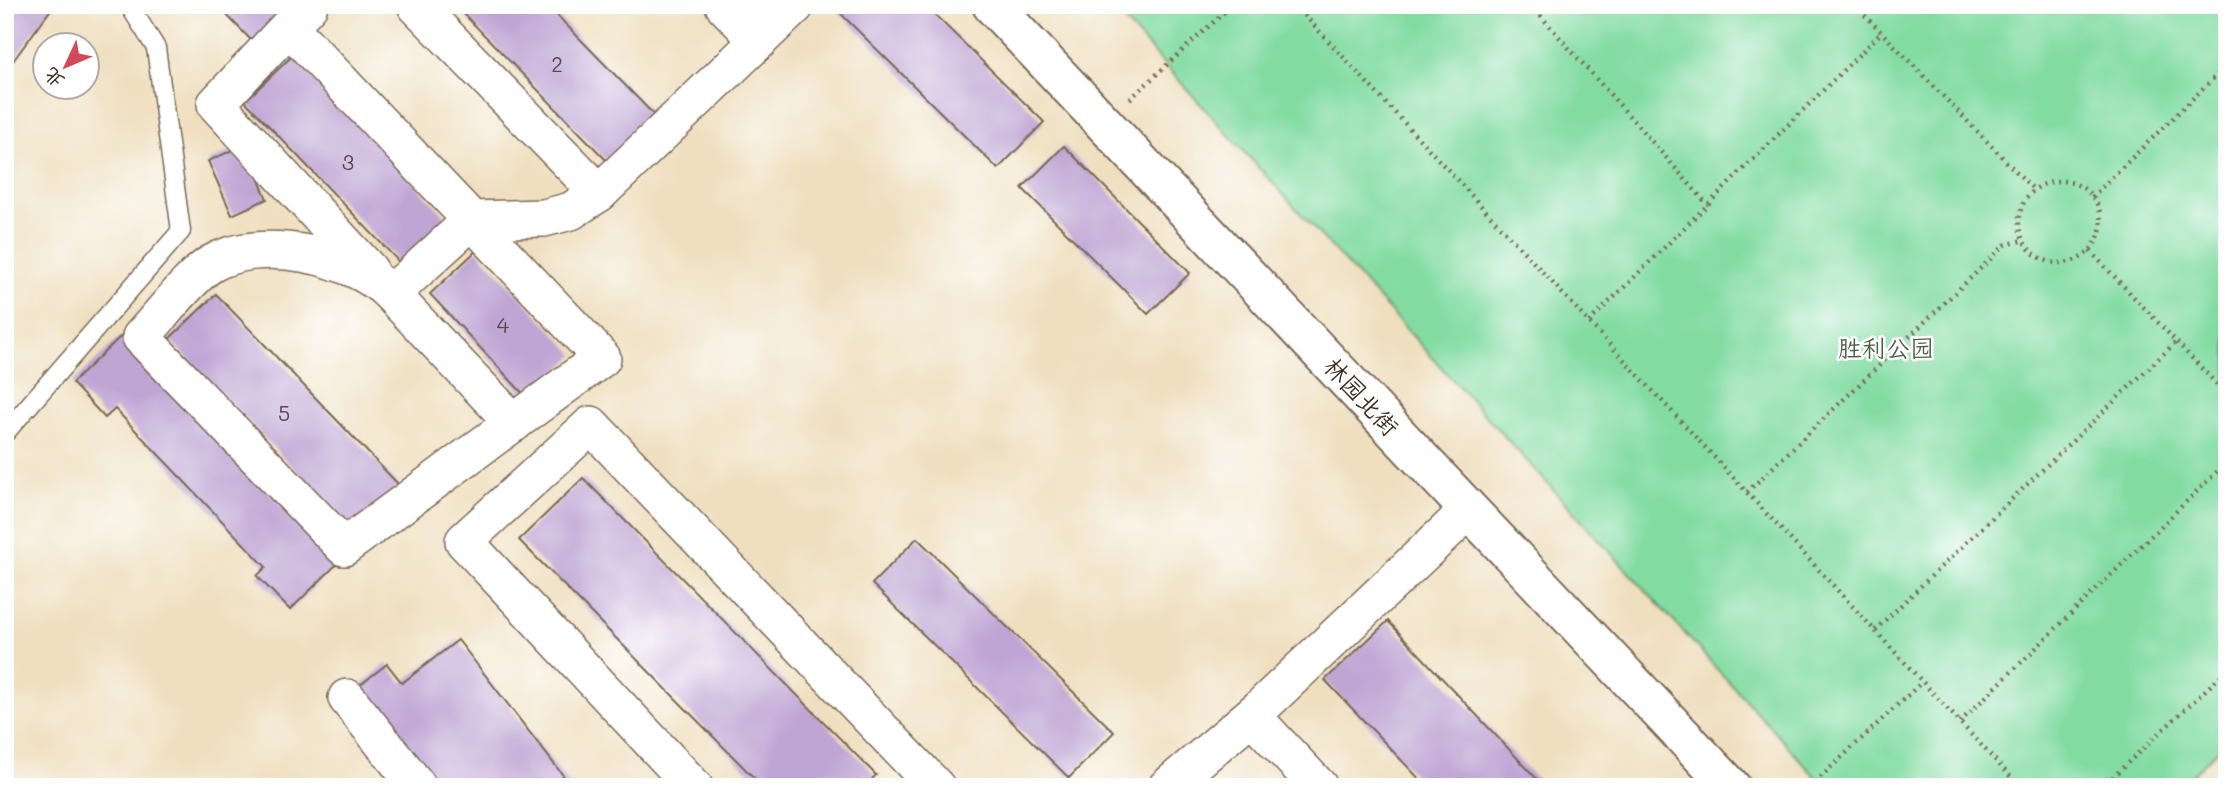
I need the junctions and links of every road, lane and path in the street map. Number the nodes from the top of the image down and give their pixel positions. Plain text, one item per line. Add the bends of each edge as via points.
1 (129, 5) edge
2 (416, 5) edge
3 (724, 5) edge
4 (796, 5) edge
5 (992, 5) edge
6 (1232, 5) edge
7 (1295, 5) edge
8 (1531, 5) edge
9 (1856, 5) edge
10 (299, 16) edge
11 (1882, 32) junction
12 (759, 41) junction
13 (2227, 65) edge
14 (1104, 124) junction
15 (2034, 190) junction
16 (599, 192) junction
17 (2092, 197) junction
18 (1708, 205) junction
19 (472, 219) junction
20 (2024, 240) junction
21 (2090, 251) junction
22 (384, 286) junction
23 (1589, 322) junction
24 (2176, 342) junction
25 (2227, 395) edge
26 (514, 423) junction
27 (5, 433) edge
28 (2227, 462) edge
29 (1747, 492) junction
30 (1469, 510) junction
31 (1875, 630) junction
32 (2227, 670) edge
33 (1922, 682) junction
34 (347, 698) dead end
35 (1252, 716) junction
36 (1960, 722) junction
37 (418, 787) edge
38 (694, 787) edge
39 (936, 787) edge
40 (1167, 787) edge
41 (1319, 787) edge
42 (1731, 787) edge
43 (1810, 787) edge
44 (2020, 787) edge
45 (2102, 787) edge

1 - 27 lane via 156,48 181,231
2 - 16 street
3 - 12 street
4 - 12 street
5 - 14 street, 林园北街
6 - 14 path
7 - 23 path
8 - 18 path
9 - 11 path
10 - 19 street
10 - 22 street via 216,104
11 - 15 path
11 - 18 path
12 - 16 street
13 - 17 path
14 - 30 street, 林园北街
15 - 17 path via 2061,181 2075,183
15 - 20 path via 2020,214
16 - 19 street via 571,211 544,218
17 - 21 path via 2101,215 2101,228
18 - 23 path
19 - 22 street
19 - 26 street via 602,358
20 - 21 path via 2031,251 2054,262 2067,263
20 - 29 path via 2005,245
21 - 24 path
22 - 26 street
22 - 26 street via 331,259 294,251 233,253 209,265 141,337 344,547
23 - 29 path
24 - 25 path
24 - 31 path
28 - 36 path
29 - 31 path
30 - 35 street
30 - 42 street, 林园北街
31 - 33 path
32 - 45 path
33 - 36 path
33 - 43 path
34 - 37 street
35 - 40 street
35 - 41 street
36 - 44 path
38 - 39 street via 464,541 591,425

